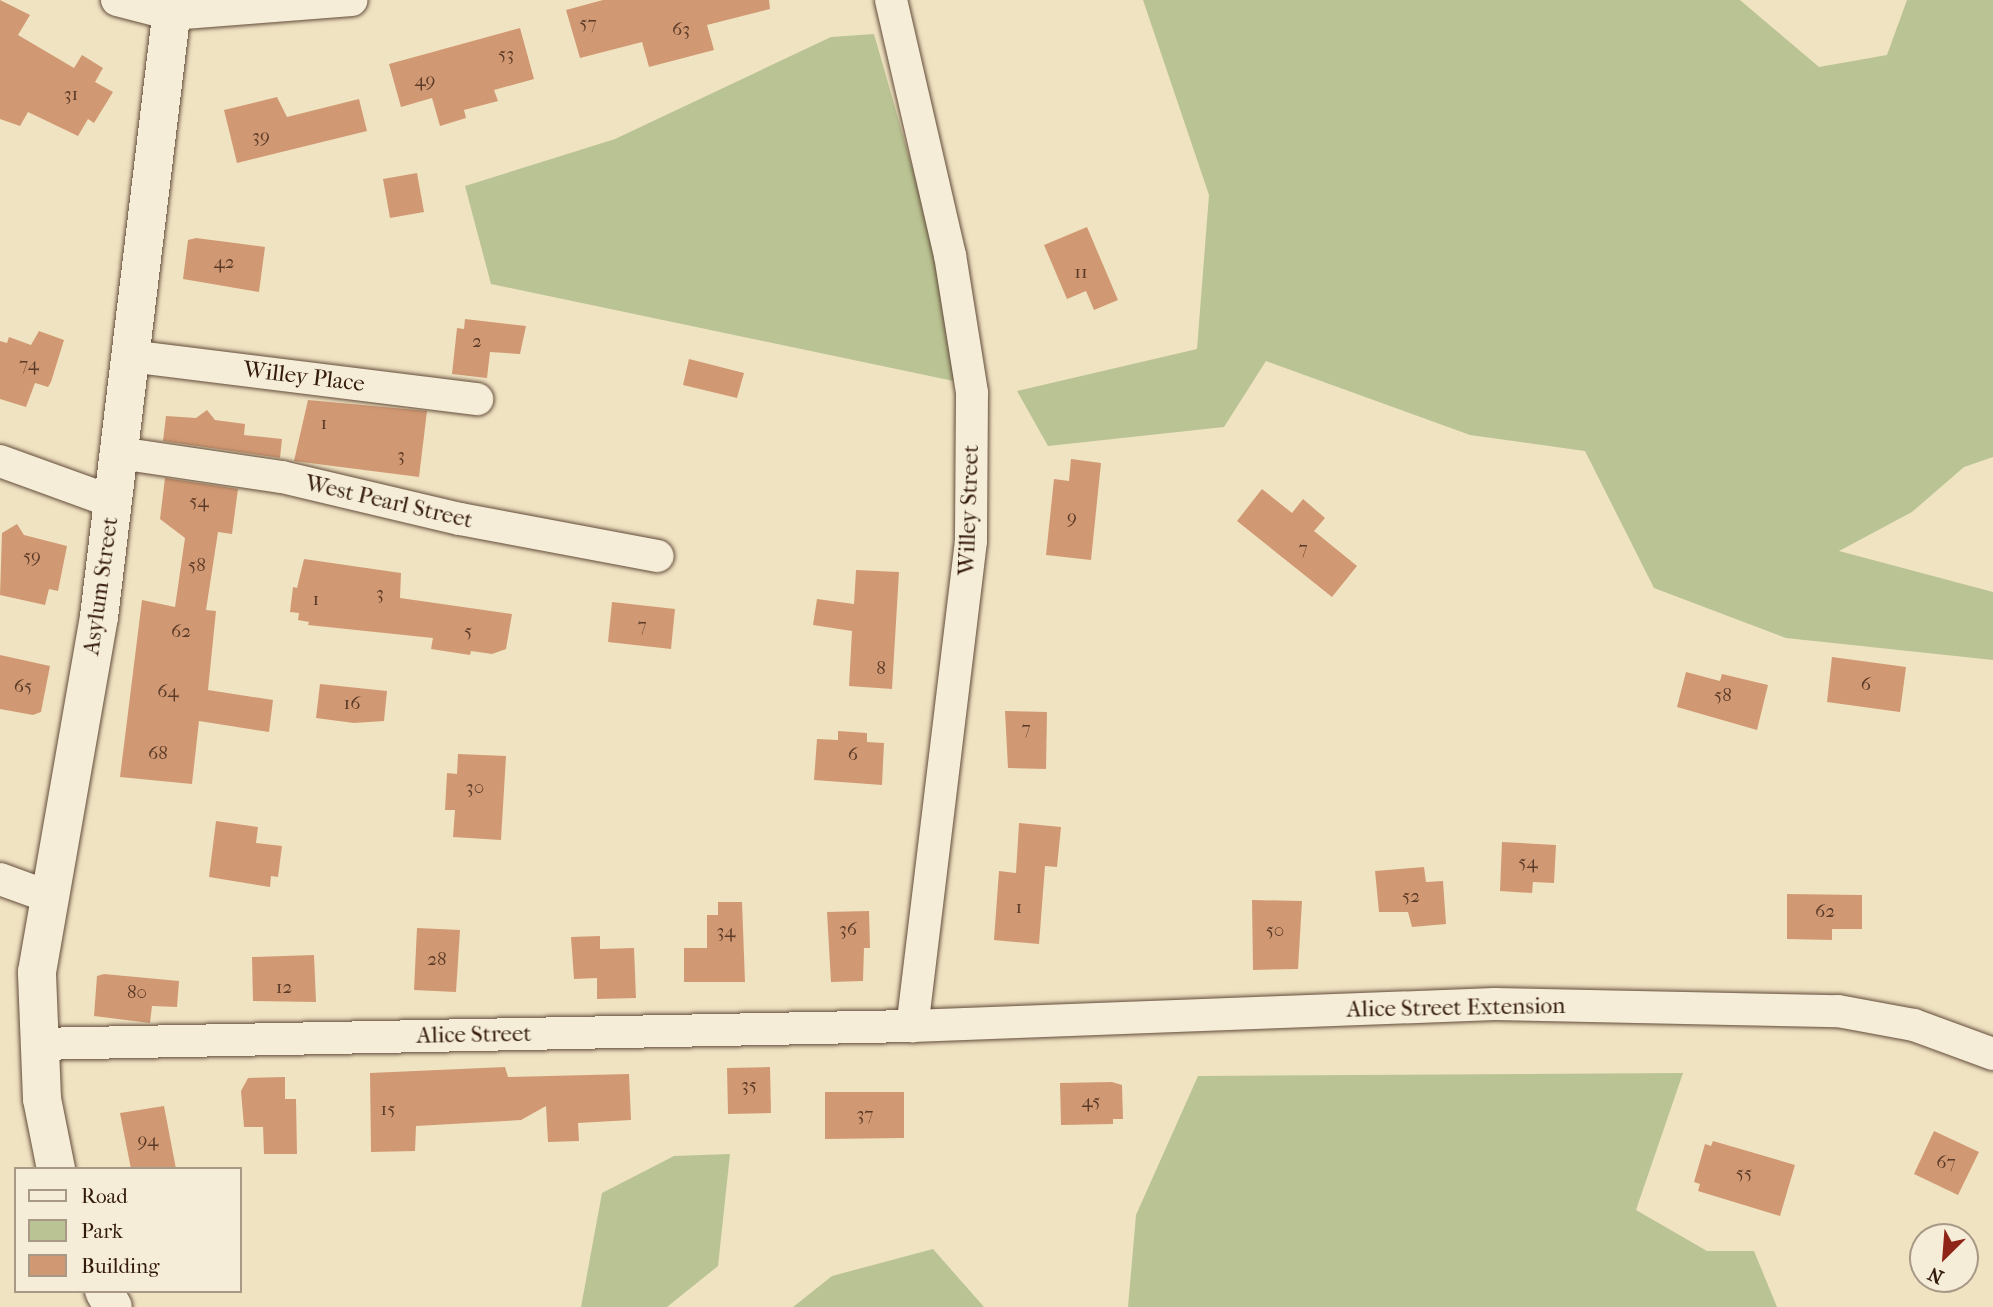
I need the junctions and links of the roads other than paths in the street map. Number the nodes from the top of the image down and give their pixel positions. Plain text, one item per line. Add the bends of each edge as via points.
1 (117, 0) edge
2 (351, 0) edge
3 (891, 0) edge
4 (172, 7) edge
5 (130, 356) junction
6 (477, 399) dead end
7 (119, 453) junction
8 (0, 461) edge
9 (113, 502) junction
10 (658, 556) dead end
11 (0, 879) edge
12 (47, 896) junction
13 (912, 1026) junction
14 (37, 1044) junction
15 (1993, 1054) edge
16 (56, 1167) edge

1 - 4 street
2 - 4 street
3 - 13 street, Willey Street via 950,255 972,393 971,541
4 - 5 street, Asylum Street
5 - 6 street, Willey Place
5 - 7 street, Asylum Street
7 - 9 street, Asylum Street
7 - 10 street, West Pearl Street via 282,477 460,519
8 - 9 street
9 - 12 street, Asylum Street via 99,617
11 - 12 street
12 - 14 street, Asylum Street via 37,972
13 - 14 street, Alice Street
13 - 15 street, Alice Street Extension via 1495,1004 1703,1007 1838,1011 1914,1025
14 - 16 street, Asylum Street

